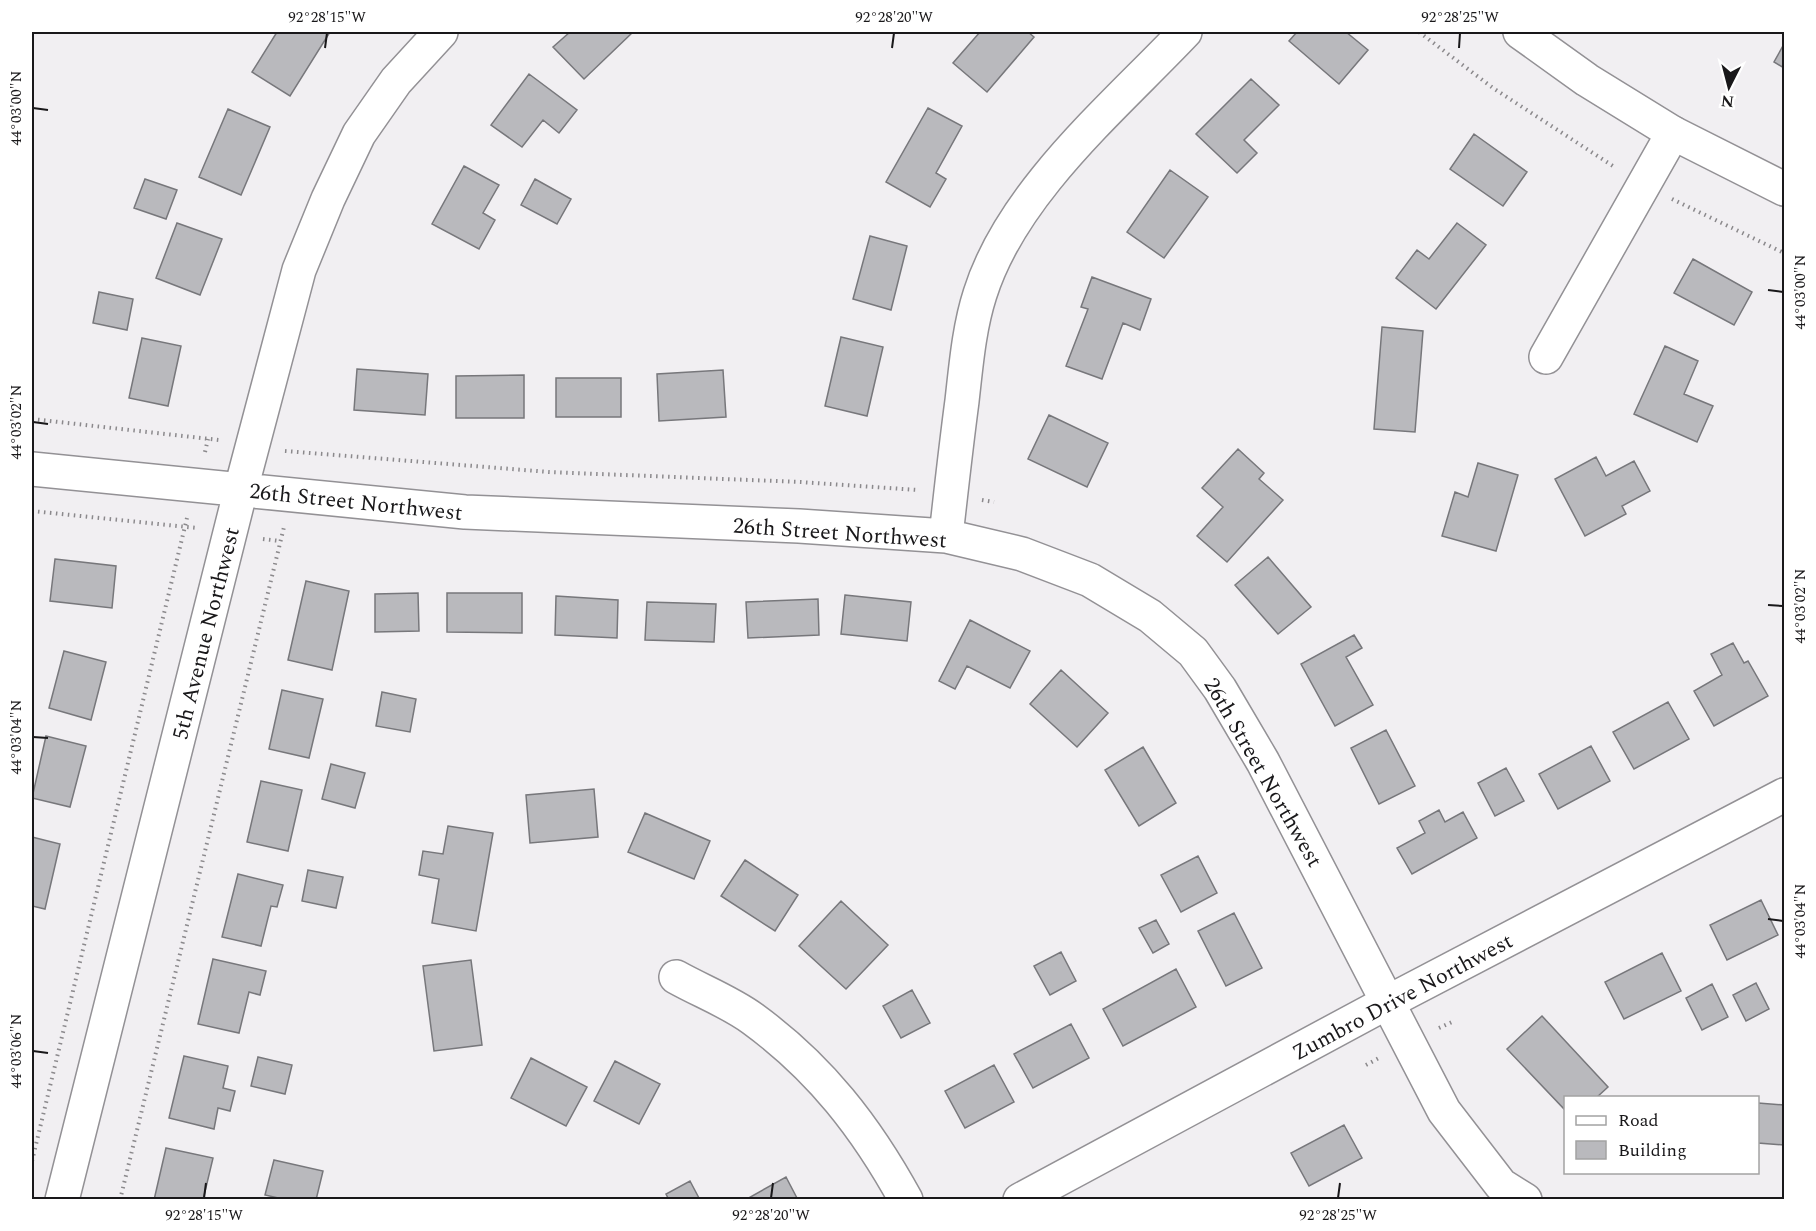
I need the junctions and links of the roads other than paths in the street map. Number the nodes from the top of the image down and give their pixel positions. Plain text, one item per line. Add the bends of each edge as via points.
1 (441, 32) edge
2 (1185, 32) edge
3 (1520, 32) edge
4 (1673, 133) junction
5 (1785, 189) edge
6 (1546, 357) dead end
7 (32, 469) edge
8 (241, 489) junction
9 (946, 536) junction
10 (1785, 795) edge
11 (676, 977) dead end
12 (1388, 1002) junction
13 (62, 1200) edge
14 (906, 1200) edge
15 (1020, 1200) edge
16 (1525, 1200) edge

1 - 8 street, 5th Avenue Northwest via 396,81 359,134 328,199 299,270
2 - 9 street via 1044,181 992,266 980,294 968,353
3 - 4 street via 1587,80
4 - 5 street
4 - 6 street
7 - 8 street, 26th Street Northwest
8 - 9 street, 26th Street Northwest via 465,512 831,527
8 - 13 street, 5th Avenue Northwest
9 - 12 street, 26th Street Northwest via 1022,554 1090,580 1150,616 1193,652 1263,762
10 - 12 street, Zumbro Drive Northwest
11 - 14 street via 752,1018 800,1058 840,1099 878,1149
12 - 15 street, Zumbro Drive Northwest
12 - 16 street, 26th Street Northwest via 1444,1111 1501,1185

